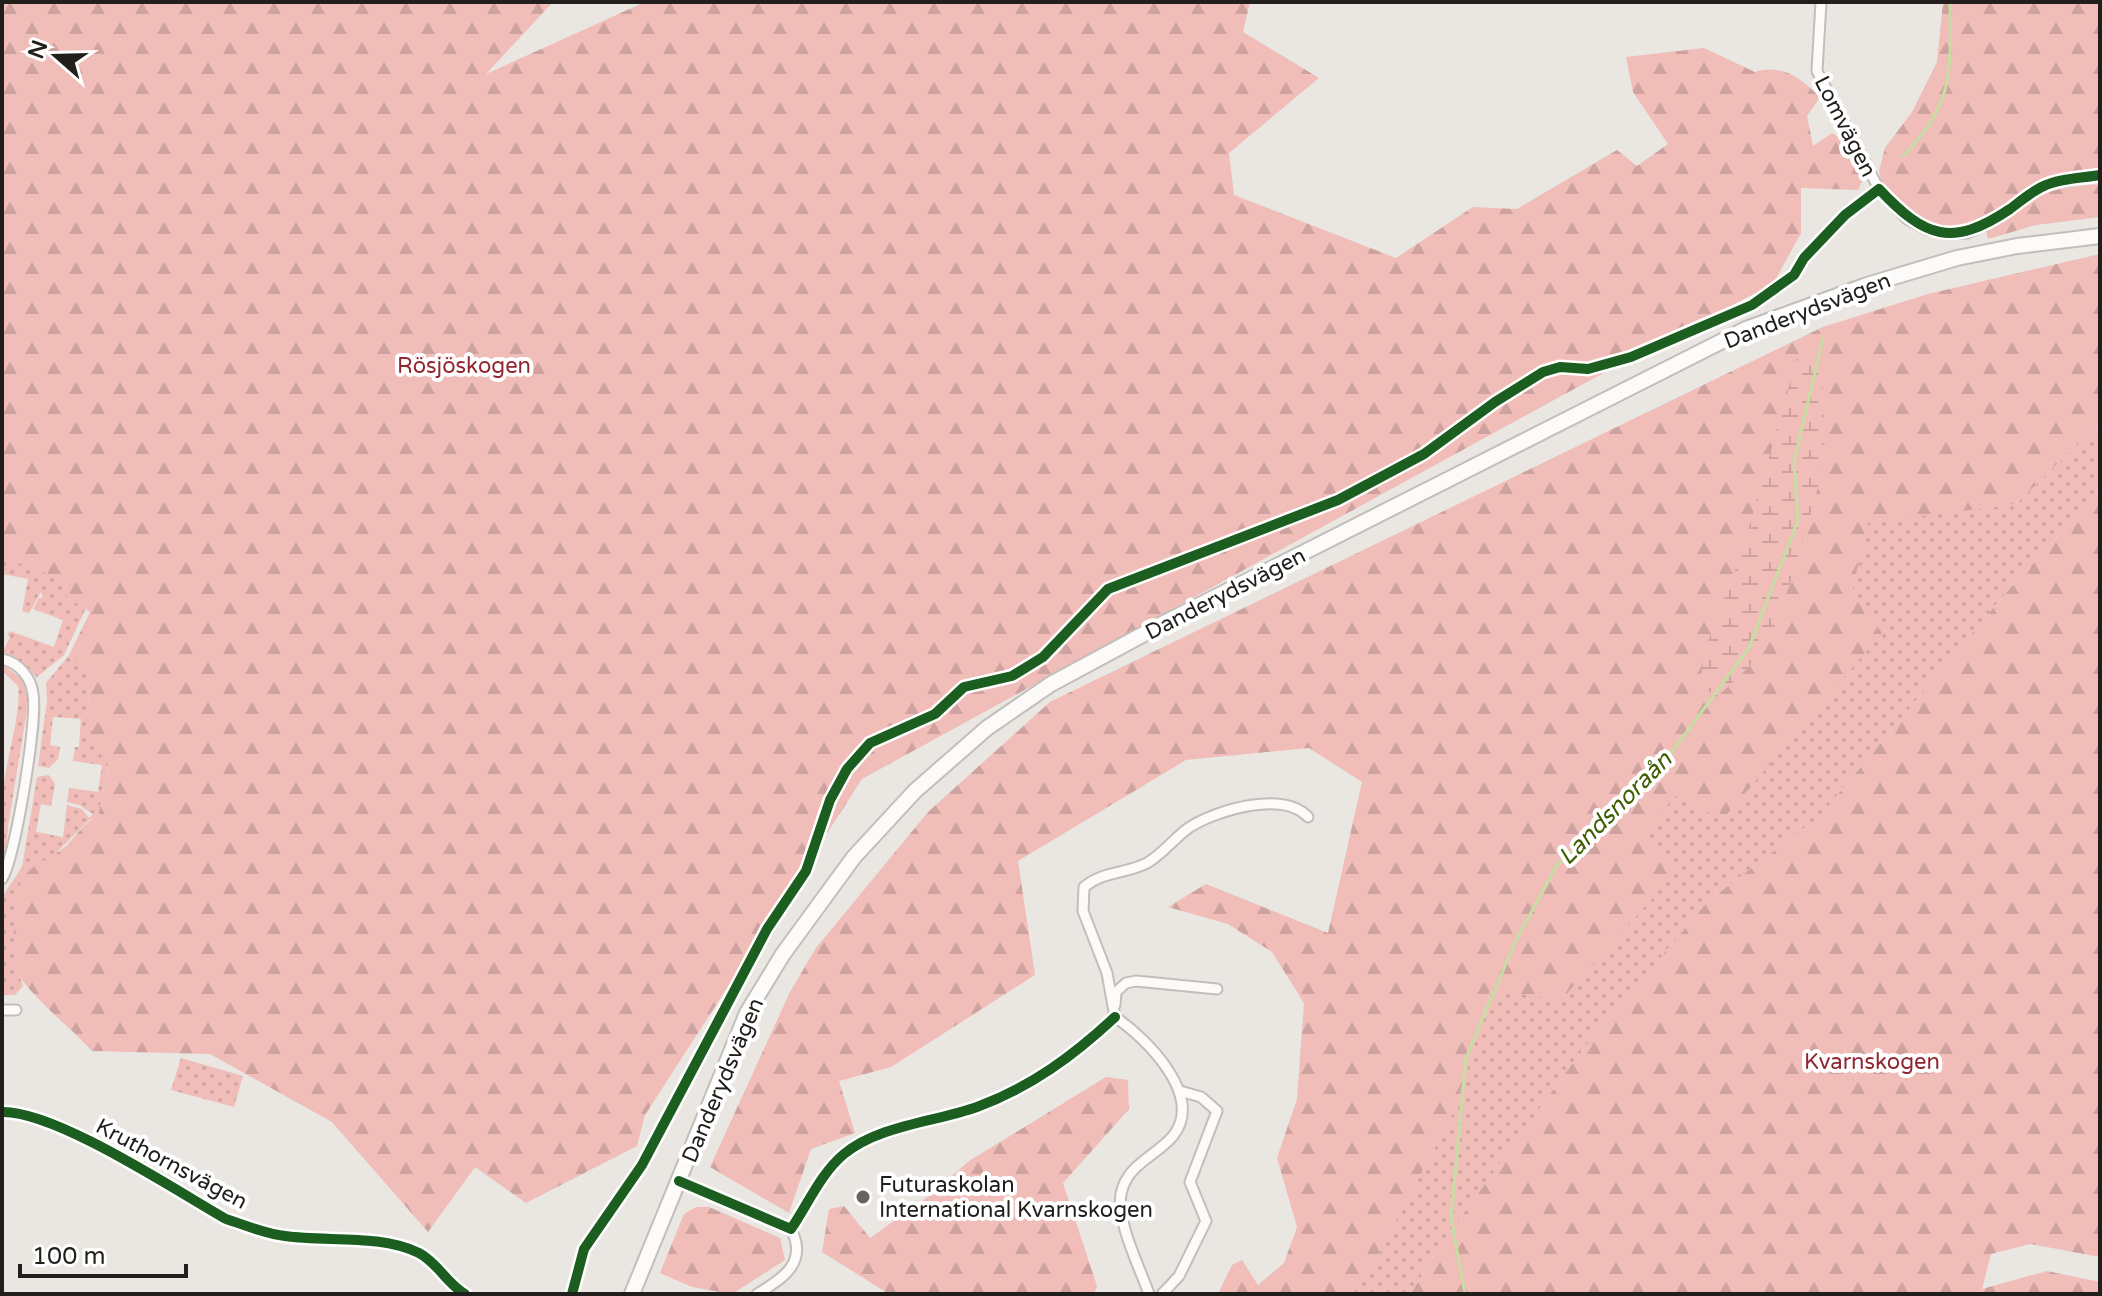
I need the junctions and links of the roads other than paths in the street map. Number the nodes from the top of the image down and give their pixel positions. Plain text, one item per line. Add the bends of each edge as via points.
1 (1821, 2) edge
2 (2100, 175) edge
3 (2100, 236) edge
4 (2, 659) edge
5 (1308, 817) dead end
6 (2, 879) edge
7 (1217, 989) dead end
8 (2, 1010) edge
9 (16, 1010) dead end
10 (1115, 1017) junction
11 (1180, 1091) junction
12 (2, 1112) edge
13 (679, 1181) junction
14 (791, 1229) junction
15 (453, 1291) edge
16 (465, 1294) edge
17 (632, 1294) edge
18 (757, 1294) edge
19 (1149, 1294) edge
20 (1162, 1294) edge

1 - 2 street, Lomvägen via 1817,71 1879,189 1907,219 1928,230 1967,233 2045,185
3 - 13 main road, Danderydsvägen via 1957,258 1746,329 1051,684 945,763 870,839 816,906 747,1013
4 - 6 street via 29,678 34,705 13,853
5 - 10 street via 1278,805 1215,816 1178,835 1149,862 1097,876 1084,887 1083,911 1107,973
7 - 10 street via 1152,980 1126,983 1116,992
8 - 9 street
10 - 11 street via 1141,1035
10 - 14 street via 1030,1085 870,1138 846,1152 831,1166
11 - 19 street via 1184,1111 1179,1127 1133,1168 1121,1195 1124,1223
11 - 20 street via 1201,1097 1217,1111 1190,1182 1206,1221 1179,1276
12 - 15 street, Kruthornsvägen via 43,1120 76,1134 245,1226 282,1236 375,1243 421,1254
13 - 14 street
13 - 17 main road, Danderydsvägen
14 - 18 street via 798,1258 783,1278
15 - 16 street, Kruthornsvägen

